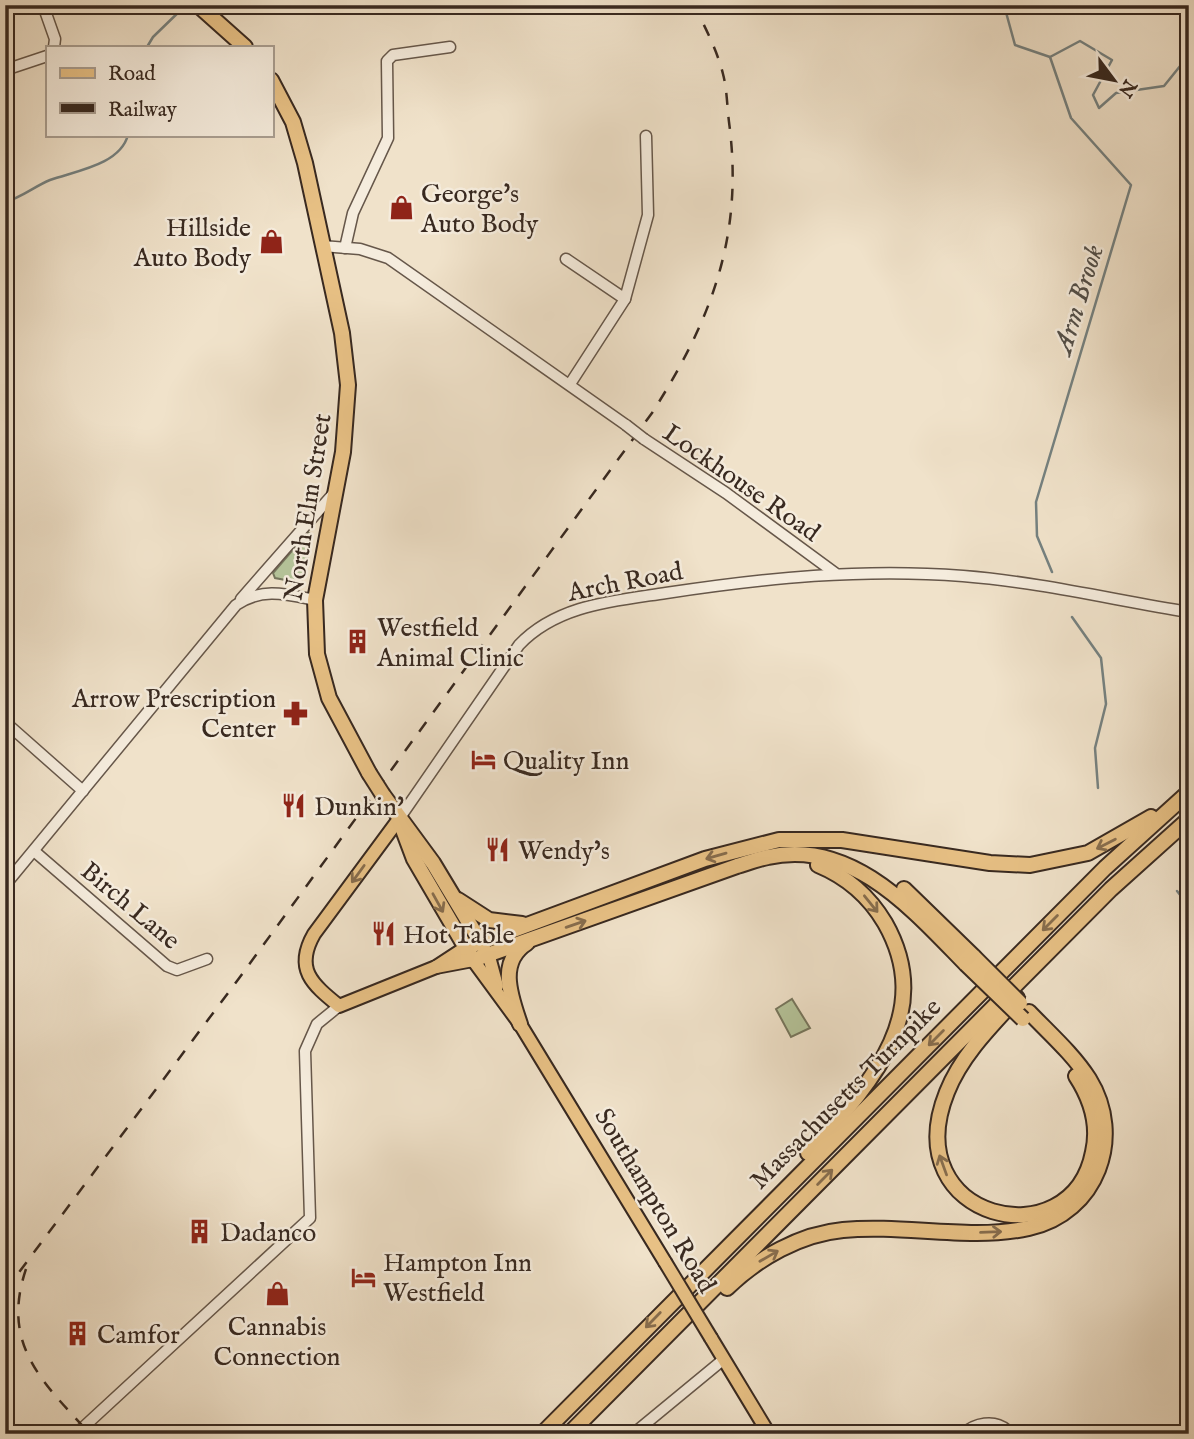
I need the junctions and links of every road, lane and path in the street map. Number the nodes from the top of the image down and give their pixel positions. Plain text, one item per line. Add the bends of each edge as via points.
1 (43, 5) edge
2 (201, 8) edge
3 (54, 46) edge
4 (244, 46) edge
5 (450, 47) dead end
6 (46, 56) edge
7 (5, 70) edge
8 (273, 84) edge
9 (646, 136) dead end
10 (322, 246) junction
11 (345, 248) junction
12 (566, 259) dead end
13 (625, 299) junction
14 (570, 384) junction
15 (334, 493) junction
16 (835, 573) junction
17 (315, 600) junction
18 (236, 605) junction
19 (1189, 612) edge
20 (5, 722) edge
21 (369, 773) joint
22 (83, 791) junction
23 (1187, 794) edge
24 (1189, 819) edge
25 (398, 820) junction
26 (34, 851) junction
27 (767, 851) junction
28 (5, 885) edge
29 (1111, 889) junction
30 (450, 892) junction
31 (544, 920) junction
32 (538, 937) junction
33 (483, 947) junction
34 (469, 954) junction
35 (207, 959) dead end
36 (499, 993) junction
37 (339, 1006) junction
38 (1026, 1015) junction
39 (520, 1024) junction
40 (690, 1282) junction
41 (724, 1360) junction
42 (1007, 1430) dead end
43 (76, 1434) edge
44 (542, 1434) edge
45 (572, 1434) edge
46 (634, 1434) edge
47 (769, 1434) edge
48 (963, 1434) edge

1 - 3 street
2 - 4 highway
5 - 11 street via 393,55 387,61 388,138 353,213
6 - 7 street
8 - 10 highway, North Elm Street via 293,122
9 - 13 street via 648,215
10 - 11 street, Lockhouse Road
10 - 15 highway, North Elm Street via 342,333 348,385 344,452
11 - 14 street, Lockhouse Road via 375,253 398,264
12 - 13 street
13 - 14 street
14 - 16 street, Lockhouse Road, bridge
15 - 17 highway, North Elm Street
15 - 18 street
16 - 19 street, Lockhouse Road via 977,577
16 - 25 street, Arch Road via 650,596 550,619 509,658
17 - 18 street via 270,592
17 - 21 highway, North Elm Street via 317,654 329,698
18 - 22 street
20 - 22 street
21 - 25 highway, Southampton Road, bridge
22 - 26 street
23 -> 27 highway via 1105,845 1046,864 1003,864 832,839 779,841
23 -> 40 highway, Massachusetts Turnpike via 1105,868
24 - 29 highway, Massachusetts Turnpike
25 - 30 highway, Southampton Road
25 -> 34 highway, Southampton Road via 407,846
25 -> 37 main road via 307,948 304,966
26 - 28 street
26 - 35 street, Birch Lane via 167,966 177,970
27 -> 31 highway via 705,859
32 -> 27 highway
27 - 38 highway, bridge via 818,858 872,878 902,899
27 -> 40 highway via 819,865 846,879 870,901 898,952 901,1012 892,1043 868,1083
38 -> 29 highway via 1079,1081 1092,1111 1095,1145 1086,1174 1067,1197 1040,1212 1010,1215 973,1203 949,1179 938,1144 943,1102 955,1074 977,1044
45 -> 29 highway, Massachusetts Turnpike
30 - 31 highway via 472,912 494,922
30 - 33 highway, Southampton Road
31 - 33 highway
32 - 33 highway
32 - 39 highway via 516,951 510,968 509,989
33 - 34 highway
33 - 36 main road, Southampton Road
34 - 36 main road, Southampton Road
34 - 37 main road
36 - 39 main road, Southampton Road
37 - 43 street via 312,1032 305,1051 310,1218
45 -> 38 highway via 608,1405 736,1279 785,1247 843,1230 997,1232 1030,1228 1076,1205 1100,1169 1105,1148 1103,1112 1076,1062
39 - 41 main road, Southampton Road, bridge
40 -> 44 highway, Massachusetts Turnpike
41 - 46 street
41 - 47 main road, Southampton Road
42 - 48 street via 987,1423

